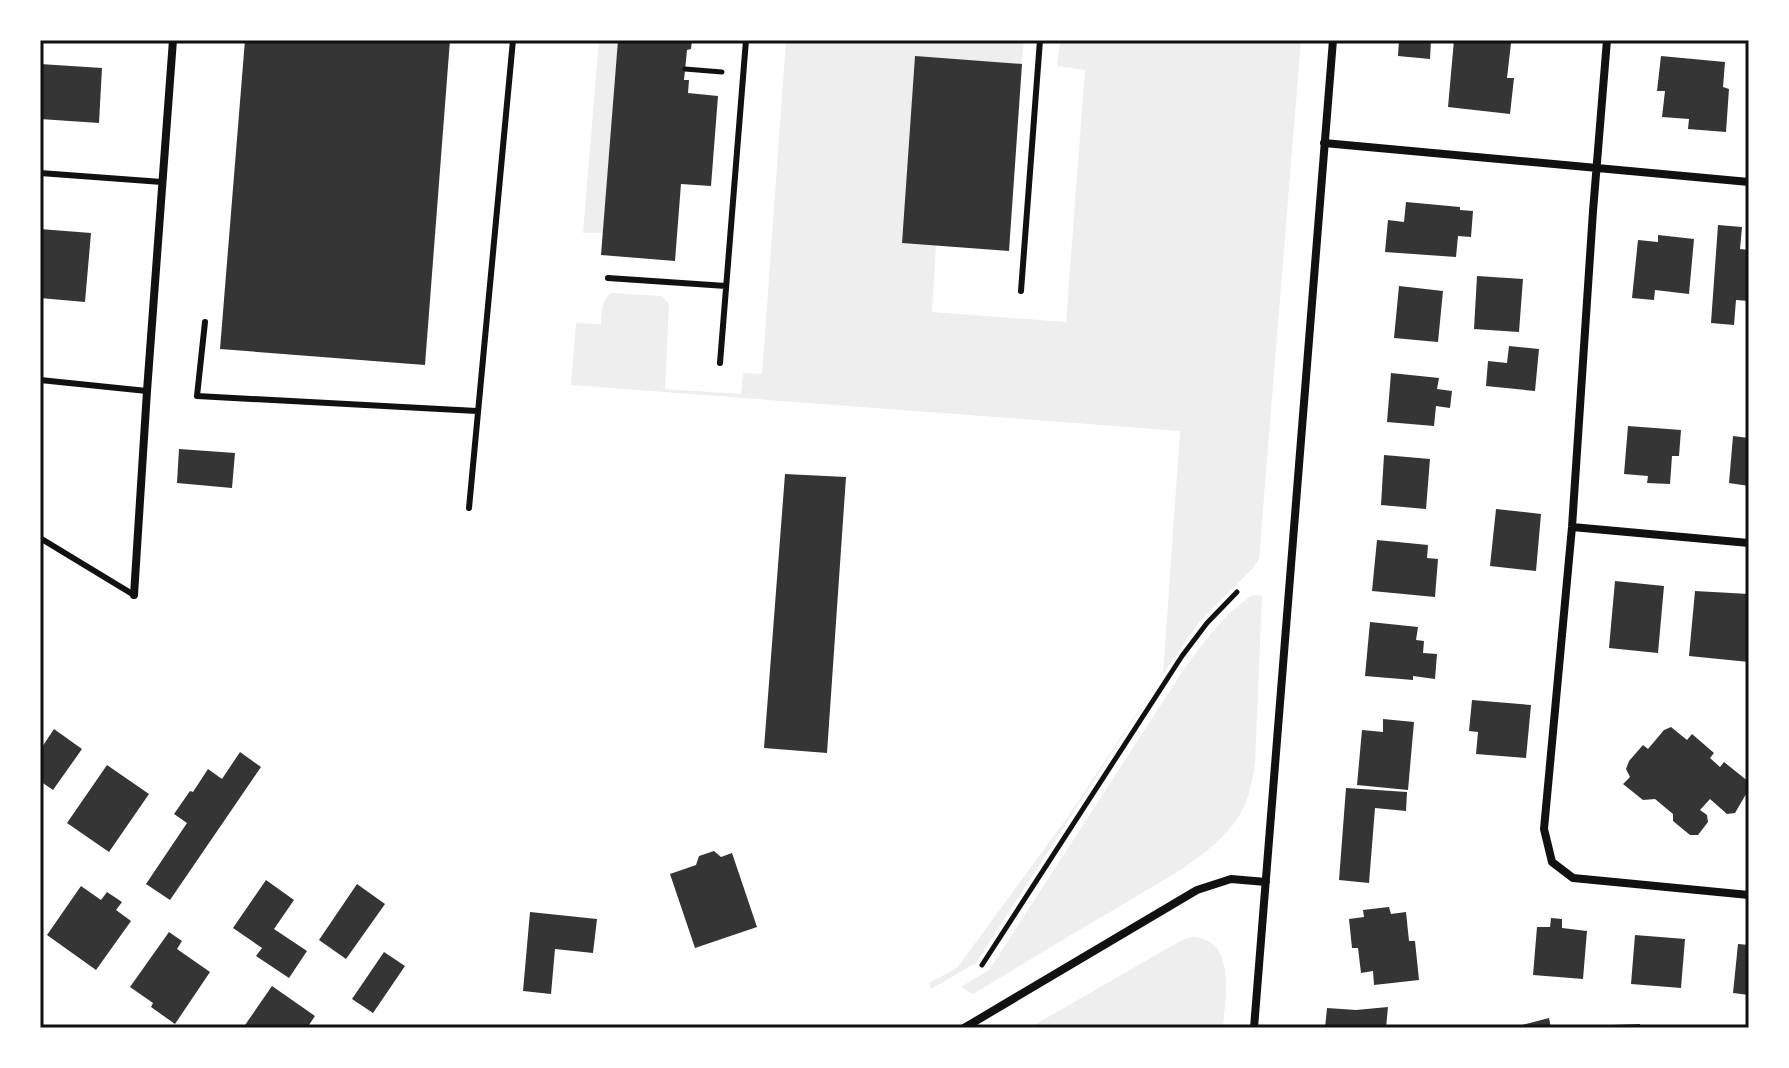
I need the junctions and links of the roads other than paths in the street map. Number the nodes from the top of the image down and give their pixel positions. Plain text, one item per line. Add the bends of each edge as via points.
1 (173, 40) edge
2 (513, 40) edge
3 (746, 40) edge
4 (1040, 40) edge
5 (1333, 40) edge
6 (1607, 40) edge
7 (1324, 143) junction
8 (1597, 167) junction
9 (40, 173) edge
10 (162, 182) junction
11 (1749, 182) edge
12 (608, 278) dead end
13 (726, 286) junction
14 (1021, 291) dead end
15 (205, 322) dead end
16 (720, 363) dead end
17 (40, 380) edge
18 (147, 391) junction
19 (477, 411) junction
20 (469, 508) dead end
21 (1572, 527) junction
22 (40, 538) edge
23 (1749, 543) edge
24 (134, 595) joint
25 (1266, 882) junction
26 (1749, 895) edge
27 (964, 1028) edge
28 (1254, 1028) edge

1 - 10 street
2 - 19 lane
3 - 13 lane
4 - 14 lane
5 - 7 street
6 - 8 street
7 - 8 street
7 - 25 street
8 - 11 street
8 - 21 street
9 - 10 lane
10 - 18 street
12 - 13 lane
13 - 16 lane
15 - 19 lane via 197,396
17 - 18 lane
18 - 24 street
19 - 20 lane
21 - 23 street
21 - 26 street via 1544,829 1552,862 1573,878
22 - 24 lane
25 - 27 street via 1231,879 1197,890
25 - 28 street

